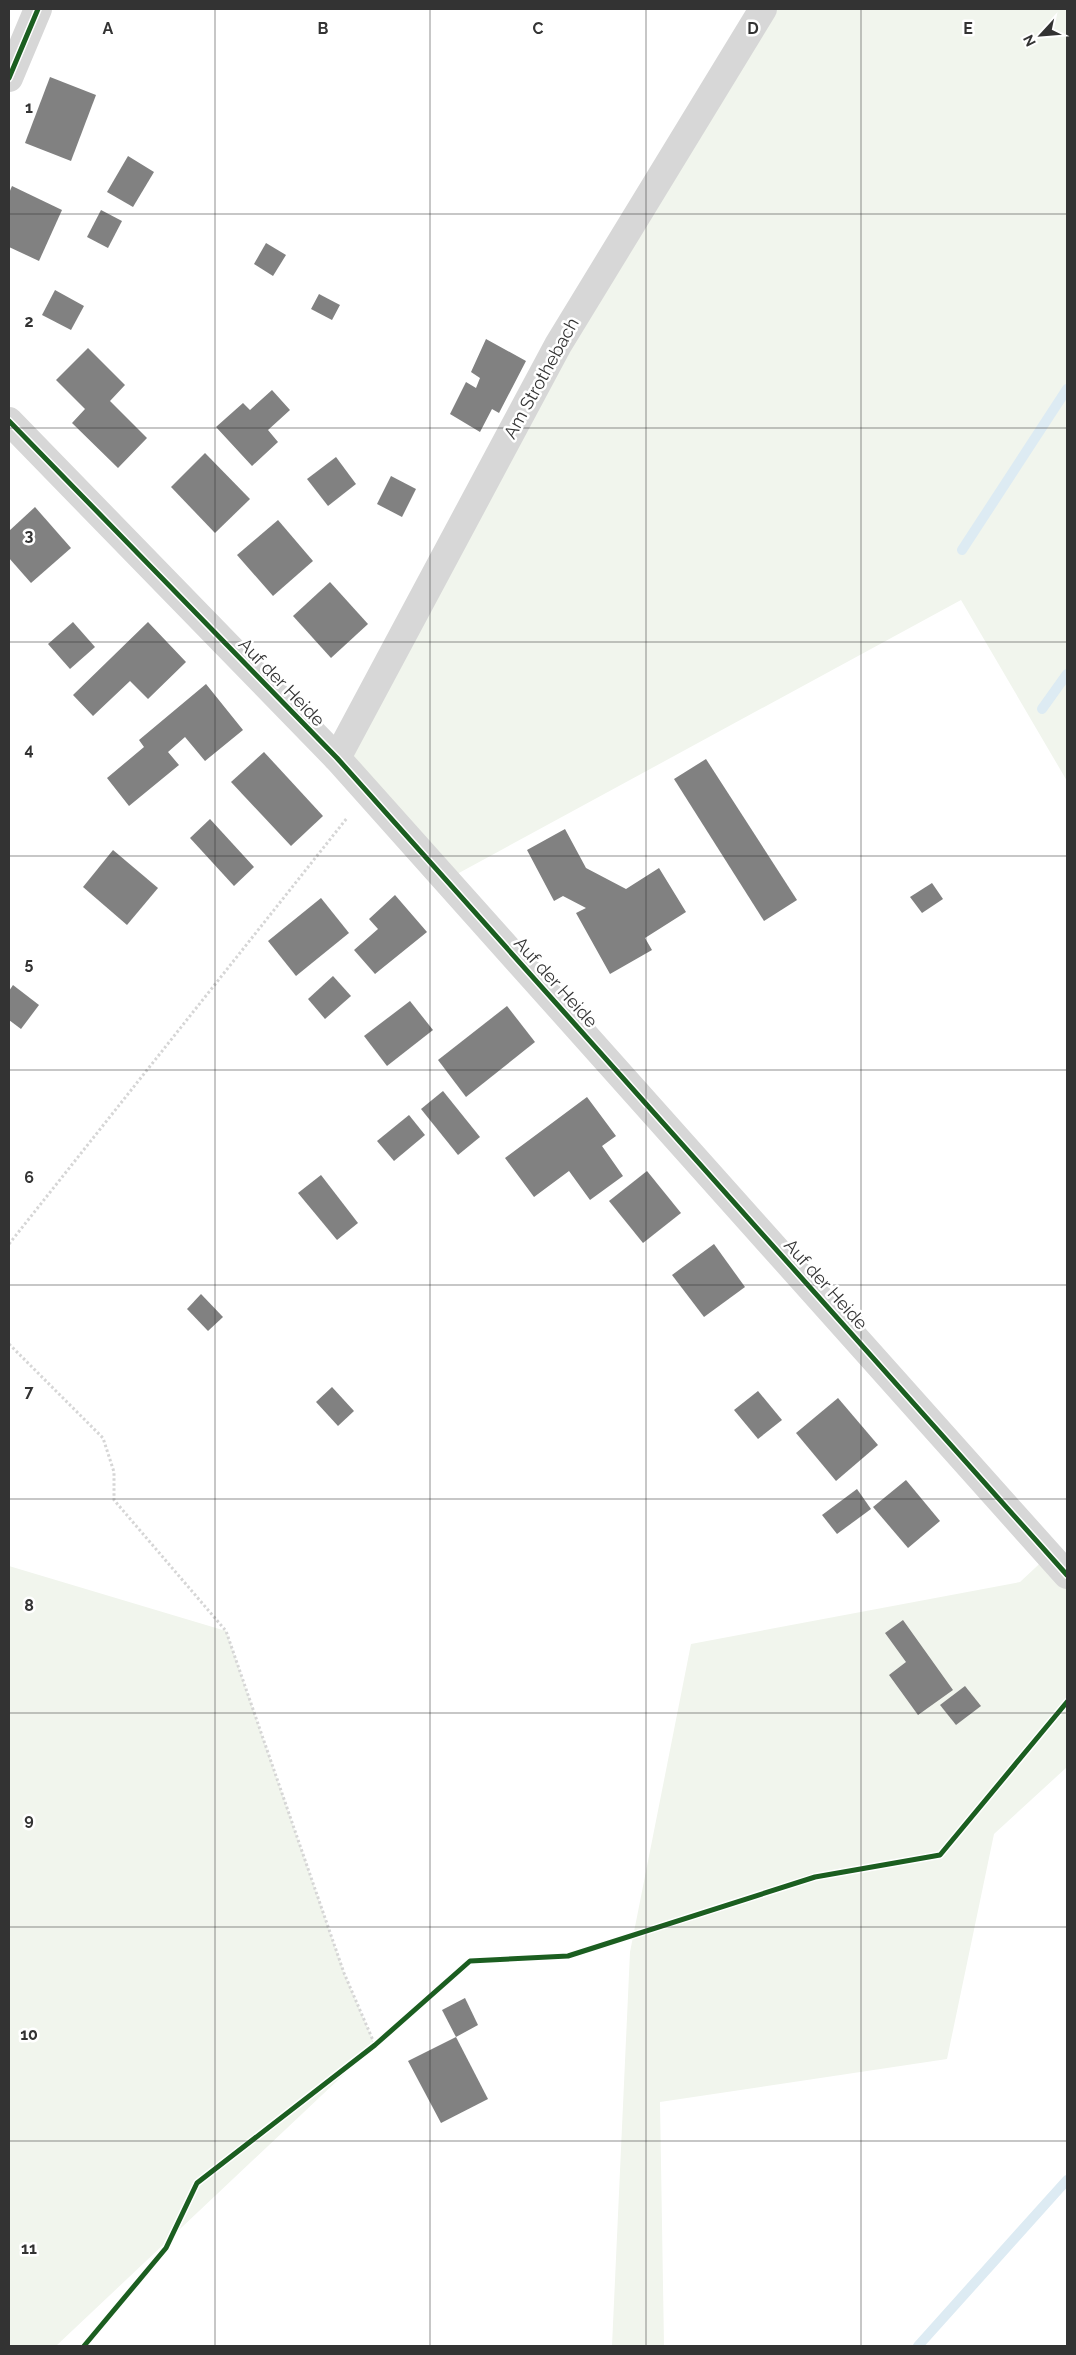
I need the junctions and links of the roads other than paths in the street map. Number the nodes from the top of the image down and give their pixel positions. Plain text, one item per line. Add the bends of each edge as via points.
1 (38, 9) edge
2 (764, 9) edge
3 (9, 78) edge
4 (9, 421) edge
5 (337, 758) junction
6 (1067, 1575) edge

1 - 3 street
2 - 5 street, Am Strothebach via 558,345
4 - 5 street, Auf der Heide
5 - 6 street, Auf der Heide

